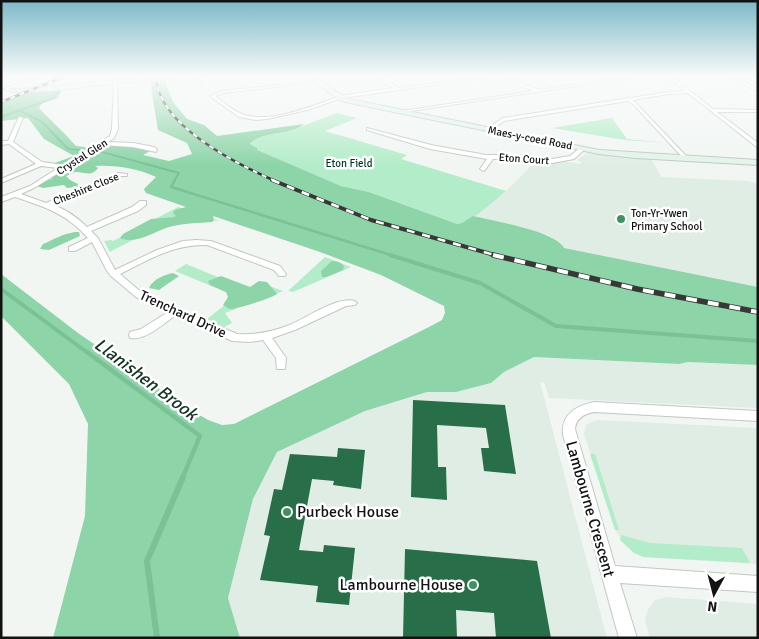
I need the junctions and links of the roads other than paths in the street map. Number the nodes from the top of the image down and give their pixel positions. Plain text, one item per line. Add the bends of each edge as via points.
1 (115, 107) edge
2 (229, 107) edge
3 (313, 107) edge
4 (376, 107) edge
5 (433, 107) edge
6 (587, 107) edge
7 (639, 107) edge
8 (707, 107) edge
9 (711, 110) junction
10 (398, 112) junction
11 (758, 112) edge
12 (21, 118) dead end
13 (369, 129) dead end
14 (488, 130) junction
15 (10, 142) junction
16 (1, 143) edge
17 (104, 143) junction
18 (758, 146) edge
19 (430, 147) junction
20 (582, 149) junction
21 (154, 151) dead end
22 (418, 152) dead end
23 (491, 157) junction
24 (686, 159) junction
25 (758, 162) edge
26 (40, 164) junction
27 (66, 167) junction
28 (483, 169) dead end
29 (125, 175) dead end
30 (1, 181) edge
31 (17, 195) junction
32 (1, 200) edge
33 (143, 203) dead end
34 (47, 205) junction
35 (86, 230) junction
36 (94, 238) junction
37 (72, 249) dead end
38 (114, 274) junction
39 (282, 274) dead end
40 (352, 303) dead end
41 (174, 312) junction
42 (134, 335) dead end
43 (266, 337) junction
44 (281, 366) dead end
45 (758, 416) edge
46 (609, 574) junction
47 (758, 584) edge
48 (628, 638) edge

1 - 17 street, Crystal Glen via 115,132
2 - 3 street via 244,117 295,113
4 - 10 street, Maes-y-coed Road
5 - 10 street
6 - 14 street via 504,120
7 - 24 street
8 - 9 street
9 - 11 street
9 - 18 street
10 - 14 street, Maes-y-coed Road
12 - 15 street
13 - 19 street, Eton Court
14 - 20 street, Maes-y-coed Road
15 - 16 street
15 - 26 street
17 - 21 street via 133,145
17 - 27 street, Crystal Glen
19 - 22 street
19 - 23 street, Eton Court
20 - 23 street, Eton Court via 572,158 552,161
20 - 24 street, Maes-y-coed Road
23 - 28 street, Eton Court
24 - 25 street, Maes-y-coed Road
26 - 27 street
26 - 30 street
27 - 31 street, Crystal Glen
29 - 34 street, Cheshire Close via 120,174
31 - 32 street, Crystal Glen
31 - 34 street, Trenchard Drive
33 - 35 street
34 - 35 street, Trenchard Drive via 66,214
35 - 36 street, Trenchard Drive
36 - 37 street
36 - 38 street, Trenchard Drive
38 - 39 street via 170,247 197,242 277,268
38 - 41 street, Trenchard Drive via 139,295
40 - 43 street, Trenchard Drive via 344,303
41 - 42 street via 146,331
41 - 43 street, Trenchard Drive via 236,338
43 - 44 street via 281,358
45 - 46 street, Lambourne Crescent via 594,407 572,417 569,435
46 - 47 street
46 - 48 street, Lambourne Crescent

